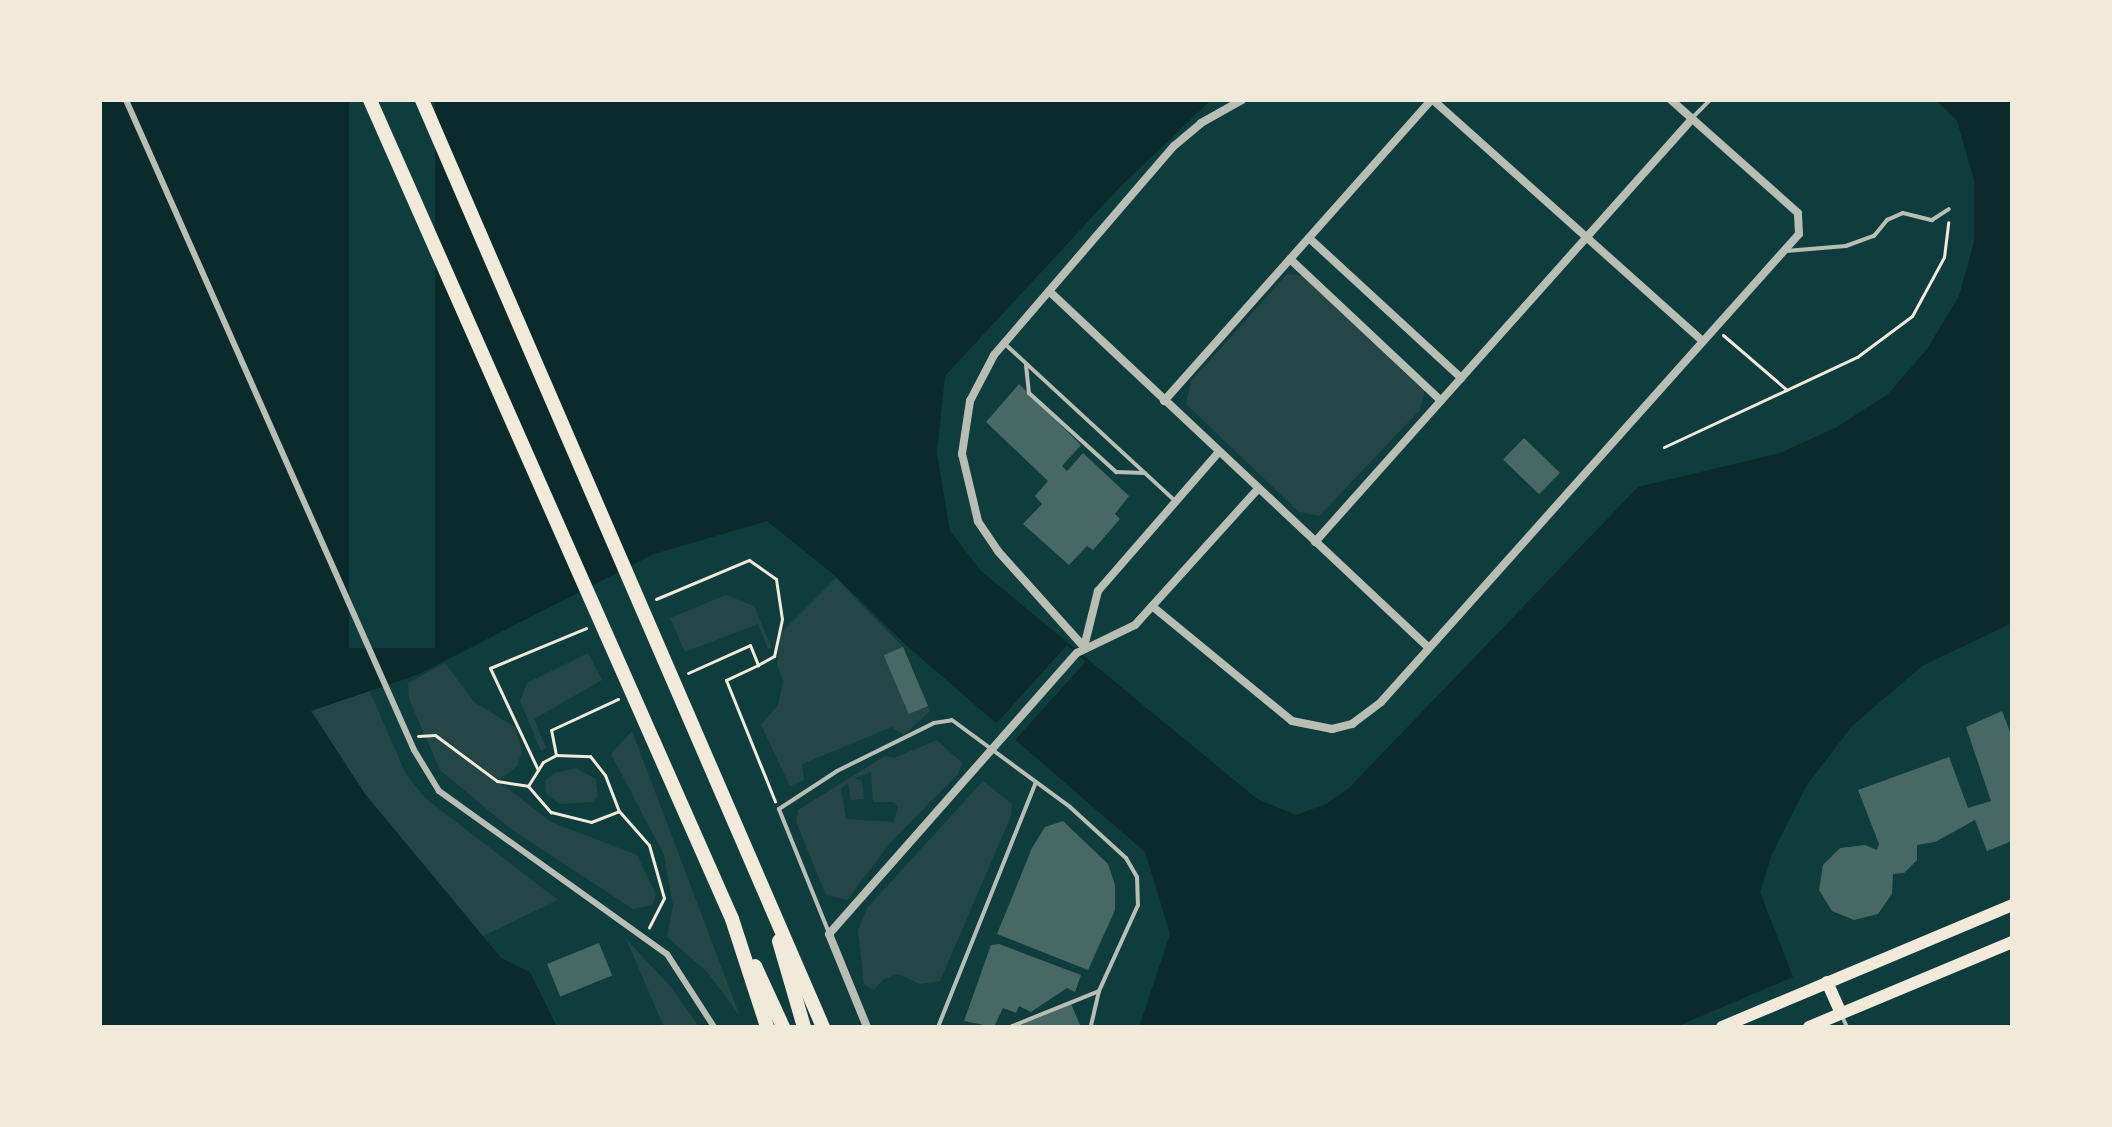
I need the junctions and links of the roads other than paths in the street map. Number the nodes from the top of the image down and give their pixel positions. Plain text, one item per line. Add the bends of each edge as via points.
1 (126, 100) edge
2 (370, 100) edge
3 (422, 100) edge
4 (1242, 100) edge
5 (1432, 100) edge
6 (1671, 100) edge
7 (1710, 100) edge
8 (1692, 119) junction
9 (1949, 209) road end
10 (1309, 238) junction
11 (1585, 239) junction
12 (1781, 251) junction
13 (1290, 259) junction
14 (1049, 291) junction
15 (1703, 341) junction
16 (1003, 342) junction
17 (1025, 363) junction
18 (1461, 378) junction
19 (1164, 401) junction
20 (1441, 401) junction
21 (1219, 452) junction
22 (1145, 473) junction
23 (1258, 489) junction
24 (1176, 502) junction
25 (1315, 542) junction
26 (1152, 606) junction
27 (1429, 648) junction
28 (1081, 650) junction
29 (990, 750) junction
30 (1035, 784) junction
31 (767, 898) junction
32 (2012, 905) edge
33 (732, 919) junction
34 (829, 934) junction
35 (2012, 942) edge
36 (1827, 982) junction
37 (1099, 991) junction
38 (1841, 1013) junction
39 (653, 1027) edge
40 (661, 1027) edge
41 (714, 1027) edge
42 (767, 1027) edge
43 (783, 1027) edge
44 (804, 1027) edge
45 (823, 1027) edge
46 (867, 1027) edge
47 (938, 1027) edge
48 (1010, 1027) edge
49 (1091, 1027) edge
50 (1722, 1027) edge
51 (1809, 1027) edge
52 (1847, 1027) edge

1 - 41 street via 408,736 439,791 667,954
2 - 33 main road
3 - 31 main road
4 - 14 street via 1186,134
5 - 10 street
5 - 11 street
6 - 8 street
7 - 8 lane
8 - 11 street
8 - 12 street via 1798,213 1799,234
9 - 12 lane via 1932,220 1903,213 1887,220 1874,236 1846,246
10 - 13 street
10 - 18 street
11 - 15 street
11 - 18 street
12 - 15 street
13 - 19 street
13 - 20 street
14 - 16 street
14 - 19 street
15 - 27 street
16 - 17 lane
16 - 28 street via 983,369 970,401 962,454 967,487 988,537
17 - 22 lane
17 - 22 lane via 1029,393 1116,472
18 - 20 street
19 - 21 street
20 - 25 street
21 - 23 street
21 - 24 street
22 - 24 lane
23 - 25 street
23 - 26 street
24 - 28 street via 1098,591
25 - 27 street
26 - 27 street via 1292,721 1311,729 1352,724 1369,713
26 - 28 street via 1135,625
28 - 29 street
29 - 30 lane
29 - 34 street
29 - 34 lane via 952,720 934,723 837,771 779,809
30 - 37 lane via 1101,836 1137,877 1138,905
30 - 47 lane
31 - 44 main road
31 - 45 main road
32 - 36 main road
33 - 42 main road
33 - 43 main road
34 - 46 street
35 - 38 main road
36 - 38 main road
36 - 50 main road
37 - 48 lane
37 - 49 lane
38 - 51 main road
38 - 52 lane
39 - 40 lane

